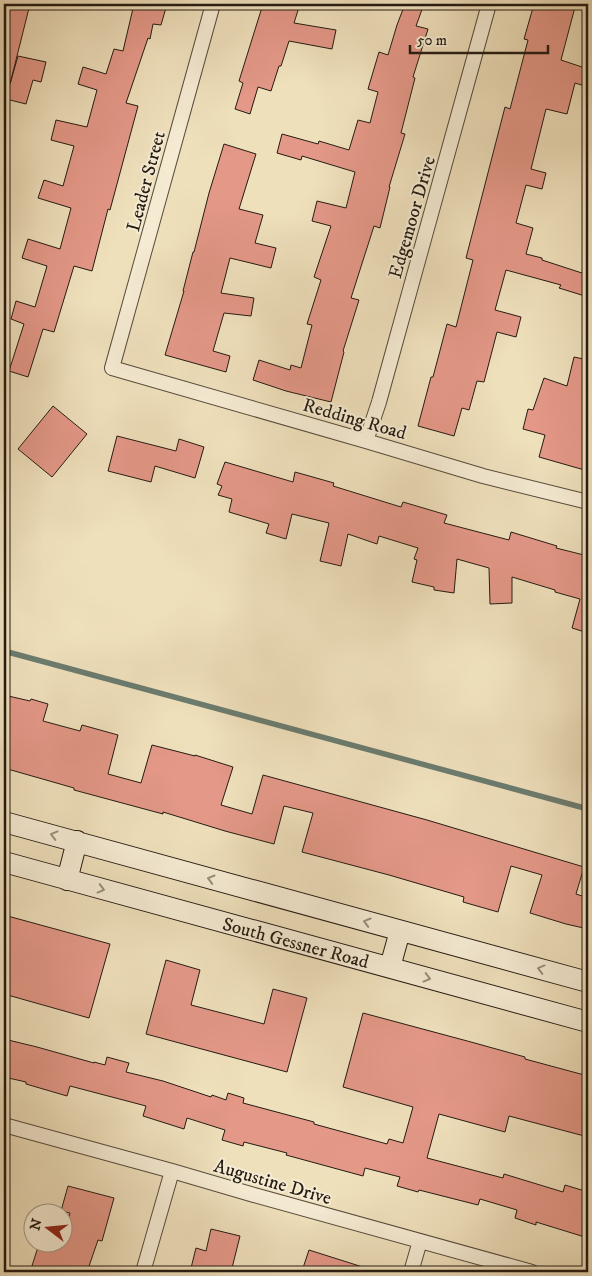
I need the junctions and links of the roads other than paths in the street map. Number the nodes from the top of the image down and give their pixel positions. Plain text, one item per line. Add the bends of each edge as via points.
1 (213, 4) edge
2 (489, 4) edge
3 (112, 368) joint
4 (366, 441) junction
5 (588, 502) edge
6 (4, 822) edge
7 (77, 841) junction
8 (4, 862) edge
9 (67, 880) junction
10 (400, 931) junction
11 (390, 967) junction
12 (588, 982) edge
13 (588, 1022) edge
14 (4, 1125) edge
15 (172, 1171) junction
16 (420, 1241) junction
17 (143, 1272) edge
18 (411, 1272) edge
19 (532, 1272) edge

1 - 3 street, Leader Street
2 - 4 street, Edgemoor Drive
3 - 4 street, Redding Road
4 - 5 street, Redding Road via 483,476
7 -> 6 main road, South Gessner Road
7 - 9 main road
10 -> 7 main road, South Gessner Road
8 - 9 main road, South Gessner Road
9 -> 11 main road, South Gessner Road
10 - 11 main road
12 -> 10 main road, South Gessner Road
11 -> 13 main road, South Gessner Road
14 - 15 street, Augustine Drive
15 - 16 street, Augustine Drive
15 - 17 street
16 - 18 street
16 - 19 street, Augustine Drive

